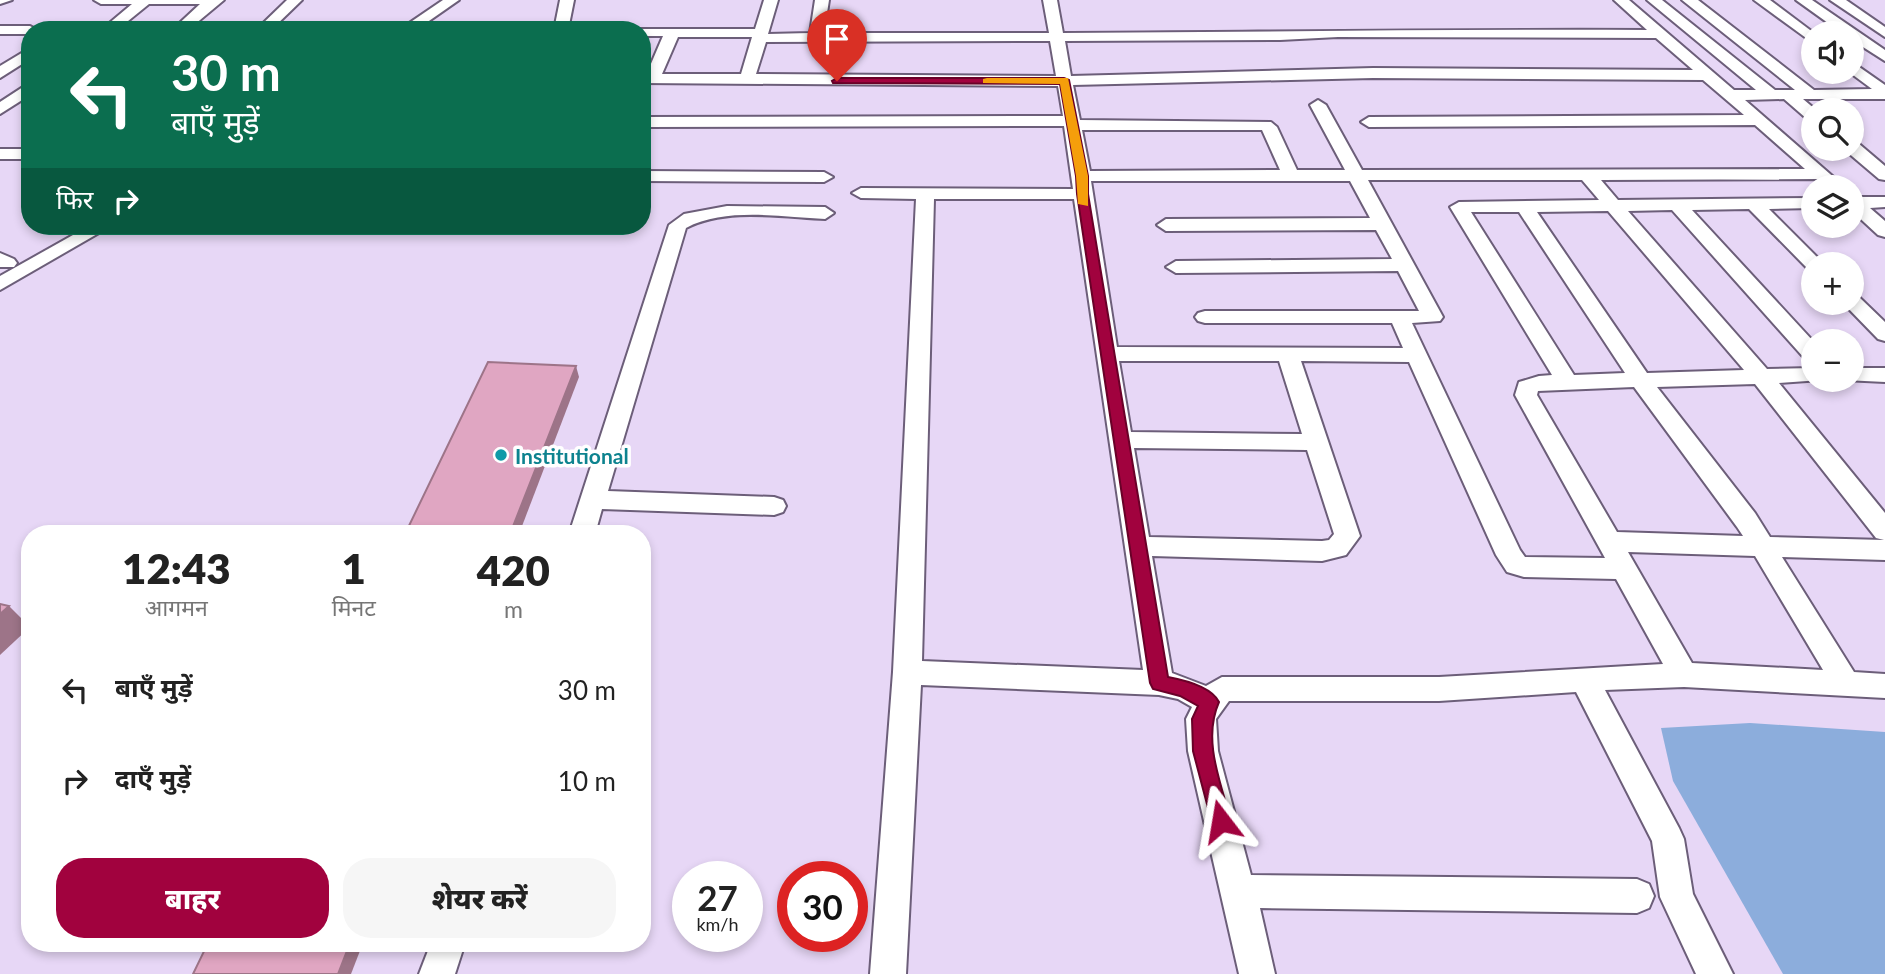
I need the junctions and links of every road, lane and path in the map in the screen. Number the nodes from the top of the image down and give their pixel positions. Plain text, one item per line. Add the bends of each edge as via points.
1 (101, 0) edge
2 (146, 0) edge
3 (215, 0) edge
4 (295, 0) edge
5 (452, 0) edge
6 (468, 0) edge
7 (566, 0) edge
8 (771, 0) edge
9 (822, 0) edge
10 (1050, 0) edge
11 (1621, 0) edge
12 (1654, 0) edge
13 (1689, 0) edge
14 (1761, 0) edge
15 (1803, 0) edge
16 (1837, 0) edge
17 (119, 21) edge
18 (190, 21) edge
19 (273, 21) edge
20 (420, 21) edge
21 (436, 21) edge
22 (562, 21) edge
23 (1833, 21) edge
24 (1801, 29) edge
25 (0, 30) edge
26 (21, 30) edge
27 (651, 32) edge
28 (672, 33) junction
29 (1885, 33) edge
30 (1660, 34) junction
31 (760, 36) junction
32 (1056, 37) junction
33 (816, 38) junction
34 (1864, 43) edge
35 (1885, 57) edge
36 (21, 58) edge
37 (651, 71) edge
38 (0, 73) edge
39 (1706, 75) junction
40 (1864, 76) edge
41 (651, 78) edge
42 (747, 80) junction
43 (1064, 80) junction
44 (0, 90) edge
45 (21, 91) edge
46 (1885, 93) edge
47 (1780, 95) junction
48 (1811, 95) junction
49 (21, 96) edge
50 (1729, 96) junction
51 (1318, 105) dead end
52 (1801, 108) edge
53 (0, 110) edge
54 (1758, 120) junction
55 (651, 122) edge
56 (1370, 122) dead end
57 (1071, 123) junction
58 (0, 154) edge
59 (21, 154) edge
60 (1864, 157) edge
61 (1290, 174) junction
62 (1357, 174) junction
63 (1586, 174) junction
64 (1668, 174) junction
65 (1822, 174) joint
66 (1885, 175) edge
67 (651, 176) edge
68 (824, 177) dead end
69 (1082, 185) junction
70 (861, 193) dead end
71 (925, 194) junction
72 (1885, 202) edge
73 (1801, 203) edge
74 (1864, 203) edge
75 (1686, 204) junction
76 (1753, 204) junction
77 (1611, 205) junction
78 (1525, 207) junction
79 (825, 213) dead end
80 (1864, 213) edge
81 (1384, 224) junction
82 (1166, 225) dead end
83 (1885, 231) edge
84 (54, 235) edge
85 (86, 235) edge
86 (1802, 252) edge
87 (2, 263) edge
88 (1407, 265) junction
89 (1176, 268) dead end
90 (0, 284) edge
91 (1864, 313) edge
92 (1205, 317) dead end
93 (1400, 319) junction
94 (1885, 334) edge
95 (1801, 340) edge
96 (1107, 354) junction
97 (1416, 355) junction
98 (1288, 356) junction
99 (1760, 375) junction
100 (1801, 375) edge
101 (1864, 376) edge
102 (1883, 378) edge
103 (1642, 382) junction
104 (1568, 383) junction
105 (1121, 440) junction
106 (1315, 442) junction
107 (593, 500) junction
108 (774, 506) dead end
109 (585, 525) edge
110 (1885, 531) edge
111 (1609, 542) junction
112 (1137, 546) junction
113 (1763, 547) junction
114 (1885, 550) edge
115 (1625, 569) junction
116 (907, 672) junction
117 (1684, 675) junction
118 (1584, 679) junction
119 (1845, 682) junction
120 (1159, 683) junction
121 (1885, 686) edge
122 (1209, 702) junction
123 (1239, 891) junction
124 (1637, 896) dead end
125 (444, 952) edge
126 (438, 974) edge
127 (888, 974) edge
128 (1256, 974) edge
129 (1715, 974) edge

1 - 2 street
2 - 3 street
2 - 17 street
3 - 18 street
4 - 19 street
5 - 20 street
6 - 21 street
7 - 22 street
8 - 31 street
9 - 33 street
10 - 32 street
11 - 30 street
12 - 47 street
13 - 48 street
14 - 24 street
15 - 23 street
16 - 29 street
25 - 26 street
27 - 28 street
28 - 31 street
28 - 37 street
30 - 32 street
30 - 39 street
31 - 33 street
31 - 42 street
32 - 33 street
32 - 43 street
34 - 35 street
36 - 38 street
39 - 43 street via 1373,73
39 - 50 street
40 - 46 street
41 - 42 street
42 - 43 street
43 - 57 street
44 - 45 street
46 - 48 street
47 - 48 street
47 - 50 street
47 - 52 street
49 - 53 street
50 - 54 street
51 - 62 street
54 - 56 street
54 - 65 street
55 - 57 street
57 - 61 street via 1265,125
57 - 69 street
58 - 59 street
60 - 66 street
61 - 62 street
61 - 69 street
62 - 63 street
62 - 81 street
63 - 64 street
63 - 77 street
64 - 65 street
64 - 75 street
67 - 68 street
69 - 71 street
69 - 96 street
70 - 71 street
71 - 116 street
72 - 74 street
73 - 76 street
75 - 76 street
75 - 77 street
75 - 95 street
76 - 86 street
77 - 78 street
77 - 99 street
78 - 103 street
78 - 104 street via 1458,207
79 - 107 street via 715,212 678,225
80 - 83 street
81 - 82 street
81 - 88 street
84 - 87 street
85 - 90 street
88 - 89 street
88 - 93 street via 1433,317
91 - 94 street
92 - 93 street
93 - 97 street
96 - 98 street
96 - 105 street
97 - 98 street
97 - 115 street via 1516,565
98 - 106 street
99 - 100 street
99 - 103 street
99 - 110 street
101 - 102 street
103 - 104 street
103 - 113 street
104 - 111 street via 1539,383 1527,387 1526,395
105 - 106 street
105 - 112 street
106 - 112 street via 1347,537 1337,548
107 - 108 street
107 - 109 street
111 - 113 street
111 - 115 street
112 - 120 street
113 - 114 street
113 - 119 street
115 - 117 street
116 - 120 street
116 - 127 street
117 - 118 street
117 - 119 street
118 - 122 street via 1439,689 1241,687 1222,689
118 - 129 street via 1668,839 1677,897
119 - 121 street
120 - 122 street via 1184,688
122 - 123 street via 1201,719 1203,751
123 - 124 street
123 - 128 street
125 - 126 street

